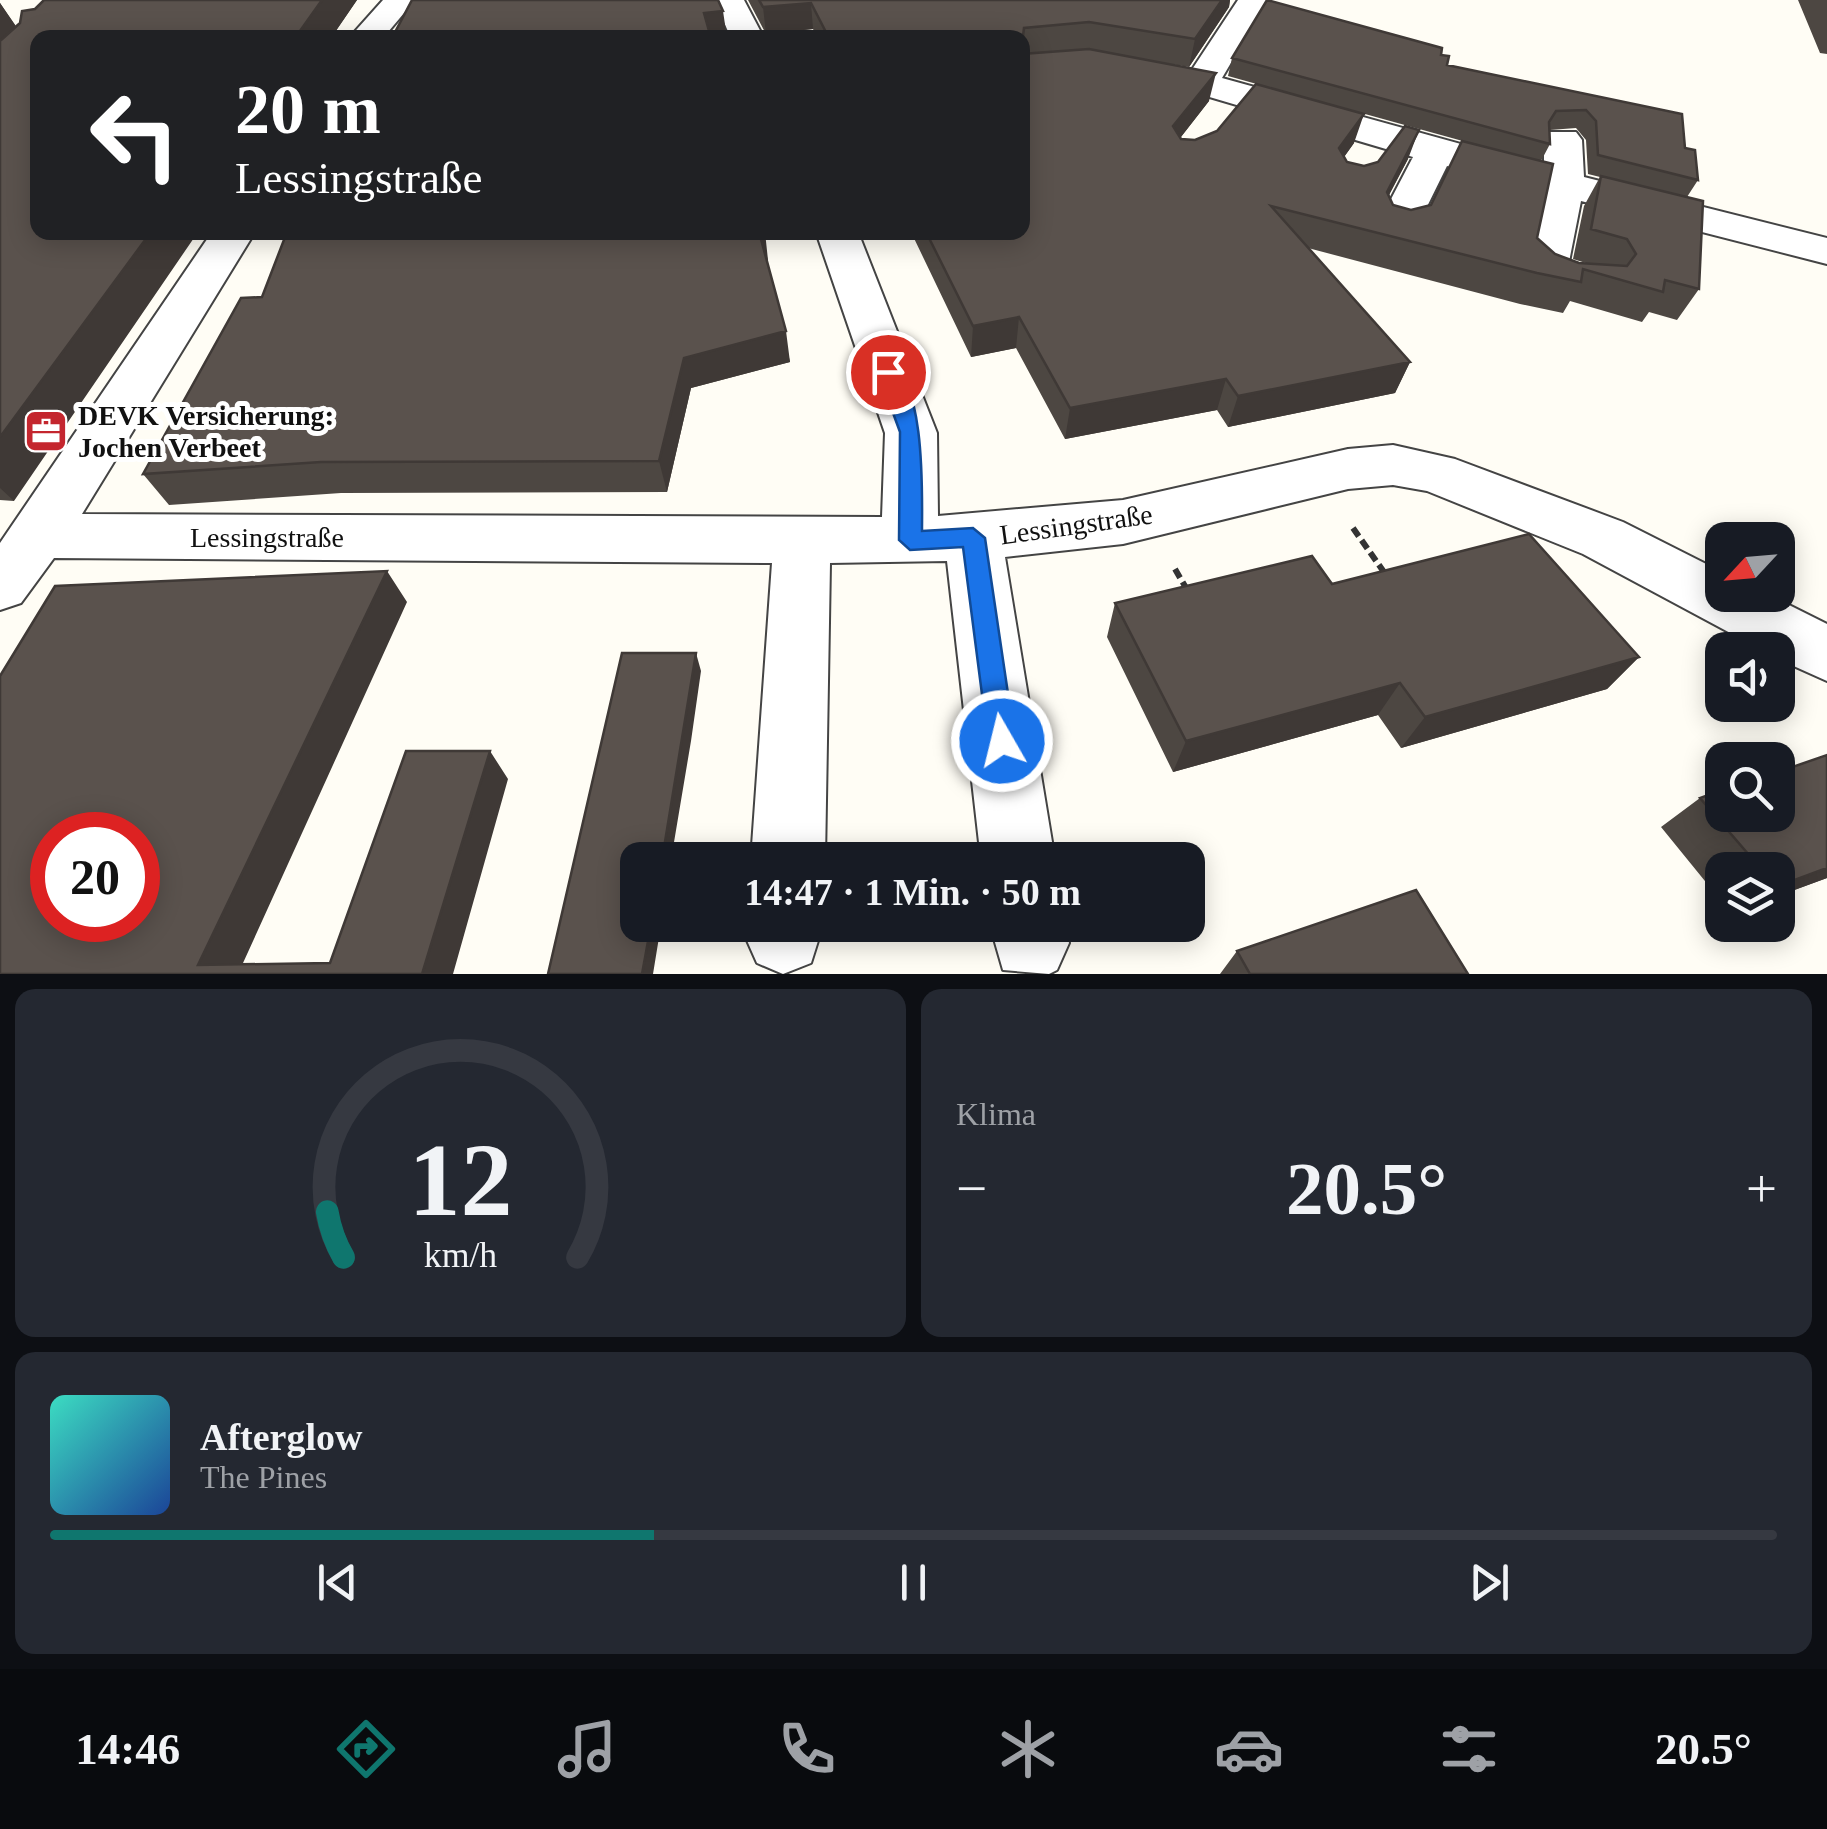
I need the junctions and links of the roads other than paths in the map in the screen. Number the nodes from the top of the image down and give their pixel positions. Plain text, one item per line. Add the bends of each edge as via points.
1 (400, 0) edge
2 (728, 0) edge
3 (1245, 2) edge
4 (373, 30) edge
5 (744, 30) edge
6 (1036, 68) edge
7 (1201, 82) junction
8 (1062, 103) edge
9 (1575, 143) dead end
10 (1435, 151) junction
11 (1574, 186) junction
12 (1399, 224) edge
13 (229, 240) edge
14 (840, 240) edge
15 (1827, 250) edge
16 (1591, 283) edge
17 (39, 536) junction
18 (973, 538) junction
19 (910, 540) junction
20 (802, 541) junction
21 (0, 586) edge
22 (1827, 654) edge
23 (789, 842) edge
24 (1015, 842) edge

1 - 4 street
2 - 5 street
3 - 7 street
6 - 7 street via 1121,54
6 - 8 street
7 - 10 street via 1373,151
9 - 11 street
10 - 11 street
10 - 12 street
11 - 15 street
11 - 16 street via 1546,268
13 - 17 street
14 - 19 street via 911,432
17 - 20 street, Lessingstraße
17 - 21 street
18 - 19 street, Lessingstraße
18 - 22 street, Lessingstraße via 1123,522 1348,469 1394,465 1436,472 1603,538
18 - 24 street
19 - 20 street, Lessingstraße
20 - 23 street

